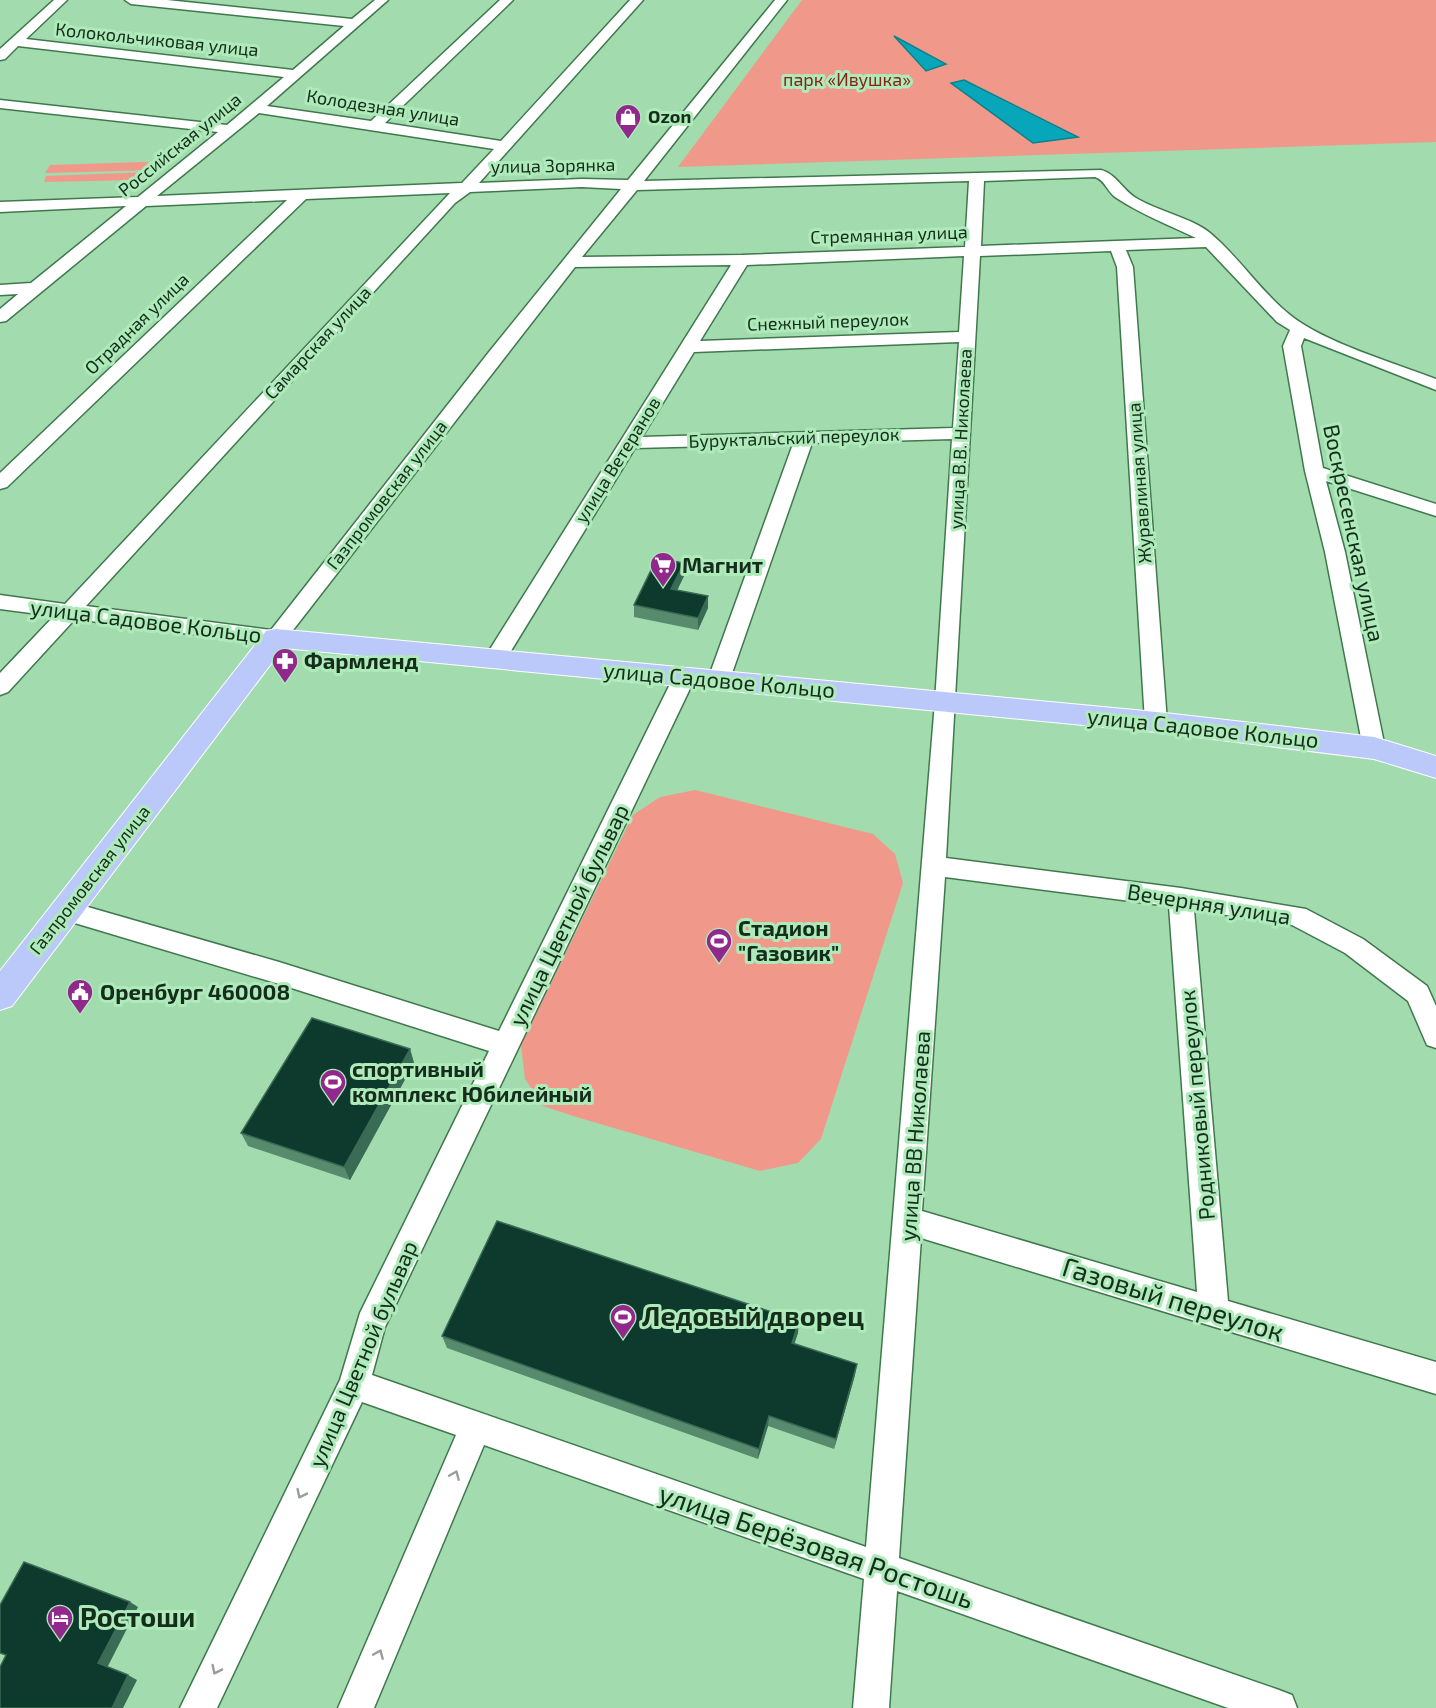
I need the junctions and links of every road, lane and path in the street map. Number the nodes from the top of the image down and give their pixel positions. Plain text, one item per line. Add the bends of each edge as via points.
1 (61, 0) edge
2 (131, 0) edge
3 (382, 0) edge
4 (507, 0) edge
5 (637, 0) edge
6 (781, 0) edge
7 (354, 23) junction
8 (15, 42) junction
9 (0, 56) edge
10 (295, 74) junction
11 (0, 104) edge
12 (256, 108) junction
13 (373, 127) junction
14 (229, 129) junction
15 (504, 146) junction
16 (977, 177) junction
17 (633, 185) junction
18 (466, 188) junction
19 (302, 194) junction
20 (142, 201) junction
21 (0, 207) edge
22 (1210, 242) junction
23 (1117, 246) junction
24 (972, 252) junction
25 (742, 260) junction
26 (570, 262) junction
27 (35, 288) junction
28 (0, 290) edge
29 (0, 318) edge
30 (1299, 329) junction
31 (968, 337) junction
32 (689, 347) junction
33 (1436, 385) edge
34 (961, 433) junction
35 (805, 436) junction
36 (628, 443) junction
37 (1314, 471) junction
38 (0, 483) edge
39 (1436, 510) edge
40 (0, 602) edge
41 (71, 610) junction
42 (276, 638) junction
43 (495, 659) junction
44 (684, 676) junction
45 (719, 679) junction
46 (0, 687) edge
47 (946, 702) junction
48 (1156, 722) junction
49 (1374, 747) junction
50 (1436, 767) edge
51 (933, 866) junction
52 (1181, 898) junction
53 (67, 911) junction
54 (0, 996) edge
55 (1436, 1036) edge
56 (506, 1045) junction
57 (909, 1221) junction
58 (1214, 1312) junction
59 (1436, 1378) edge
60 (354, 1384) junction
61 (475, 1428) junction
62 (881, 1570) junction
63 (198, 1708) edge
64 (356, 1708) edge
65 (871, 1708) edge
66 (1280, 1708) edge

1 - 8 street
2 - 7 street
3 - 7 street, Российская улица
4 - 13 street
5 - 15 street, Самарская улица
6 - 17 street, Газпромовская улица
7 - 10 street, Российская улица
8 - 9 street
8 - 10 street, Колокольчиковая улица
10 - 12 street, Российская улица
11 - 14 street
12 - 13 street, Колодезная улица
12 - 14 street, Российская улица
13 - 15 street, Колодезная улица
14 - 20 street, Российская улица
15 - 18 street, Самарская улица
16 - 17 street, улица Зорянка
16 - 22 street, улица Зорянка via 1096,173 1106,176 1116,191 1132,202 1194,229
16 - 24 street, улица В.В. Николаева
17 - 18 street, улица Зорянка
17 - 26 street, Газпромовская улица
18 - 19 street, улица Зорянка
18 - 41 street, Самарская улица via 450,200
19 - 20 street, улица Зорянка
19 - 38 street, Отрадная улица
20 - 21 street, улица Зорянка
20 - 27 street, Российская улица
22 - 23 street, Стремянная улица
22 - 30 street via 1283,318
23 - 24 street, Стремянная улица
23 - 48 street, Журавлиная улица via 1125,267
24 - 25 street, Стремянная улица
24 - 31 street, улица В.В. Николаева
25 - 26 street, Стремянная улица
25 - 32 street, улица Ветеранов
26 - 42 street, Газпромовская улица
27 - 28 street
27 - 29 street, Российская улица
30 - 33 street
30 - 37 street, Воскресенская улица via 1292,346
31 - 32 street, Снежный переулок
31 - 34 street, улица В.В. Николаева
32 - 36 street, улица Ветеранов
34 - 35 street, Буруктальский переулок
34 - 47 street, улица В.В. Николаева
35 - 36 street, Буруктальский переулок
35 - 45 street
36 - 43 street, улица Ветеранов
37 - 39 street
37 - 49 street, Воскресенская улица via 1335,552
40 - 41 street, улица Садовое Кольцо
41 - 42 street, улица Садовое Кольцо
41 - 46 street, Самарская улица
42 - 43 main road, улица Садовое Кольцо
42 - 53 main road, Газпромовская улица
43 - 44 main road, улица Садовое Кольцо
44 - 45 main road, улица Садовое Кольцо
44 - 56 street, улица Цветной бульвар
45 - 47 main road, улица Садовое Кольцо
47 - 48 main road, улица Садовое Кольцо
47 - 51 street, улица ВВ Николаева
48 - 49 main road, улица Садовое Кольцо
49 - 50 main road, улица Садовое Кольцо
51 - 52 street, Вечерняя улица
51 - 57 street, улица ВВ Николаева
52 - 55 street, Вечерняя улица via 1297,916 1354,945 1418,994
52 - 58 street, Родниковый переулок
53 - 54 main road, Газпромовская улица
53 - 56 street
56 - 60 street, улица Цветной бульвар via 371,1324
57 - 58 street, Газовый переулок
57 - 62 street, улица ВВ Николаева
58 - 59 street, Газовый переулок
60 - 61 street, улица Берёзовая Ростошь
60 -> 63 street, улица Цветной бульвар
61 - 62 street, улица Берёзовая Ростошь
64 -> 61 street
62 - 65 street
62 - 66 street, улица Берёзовая Ростошь

